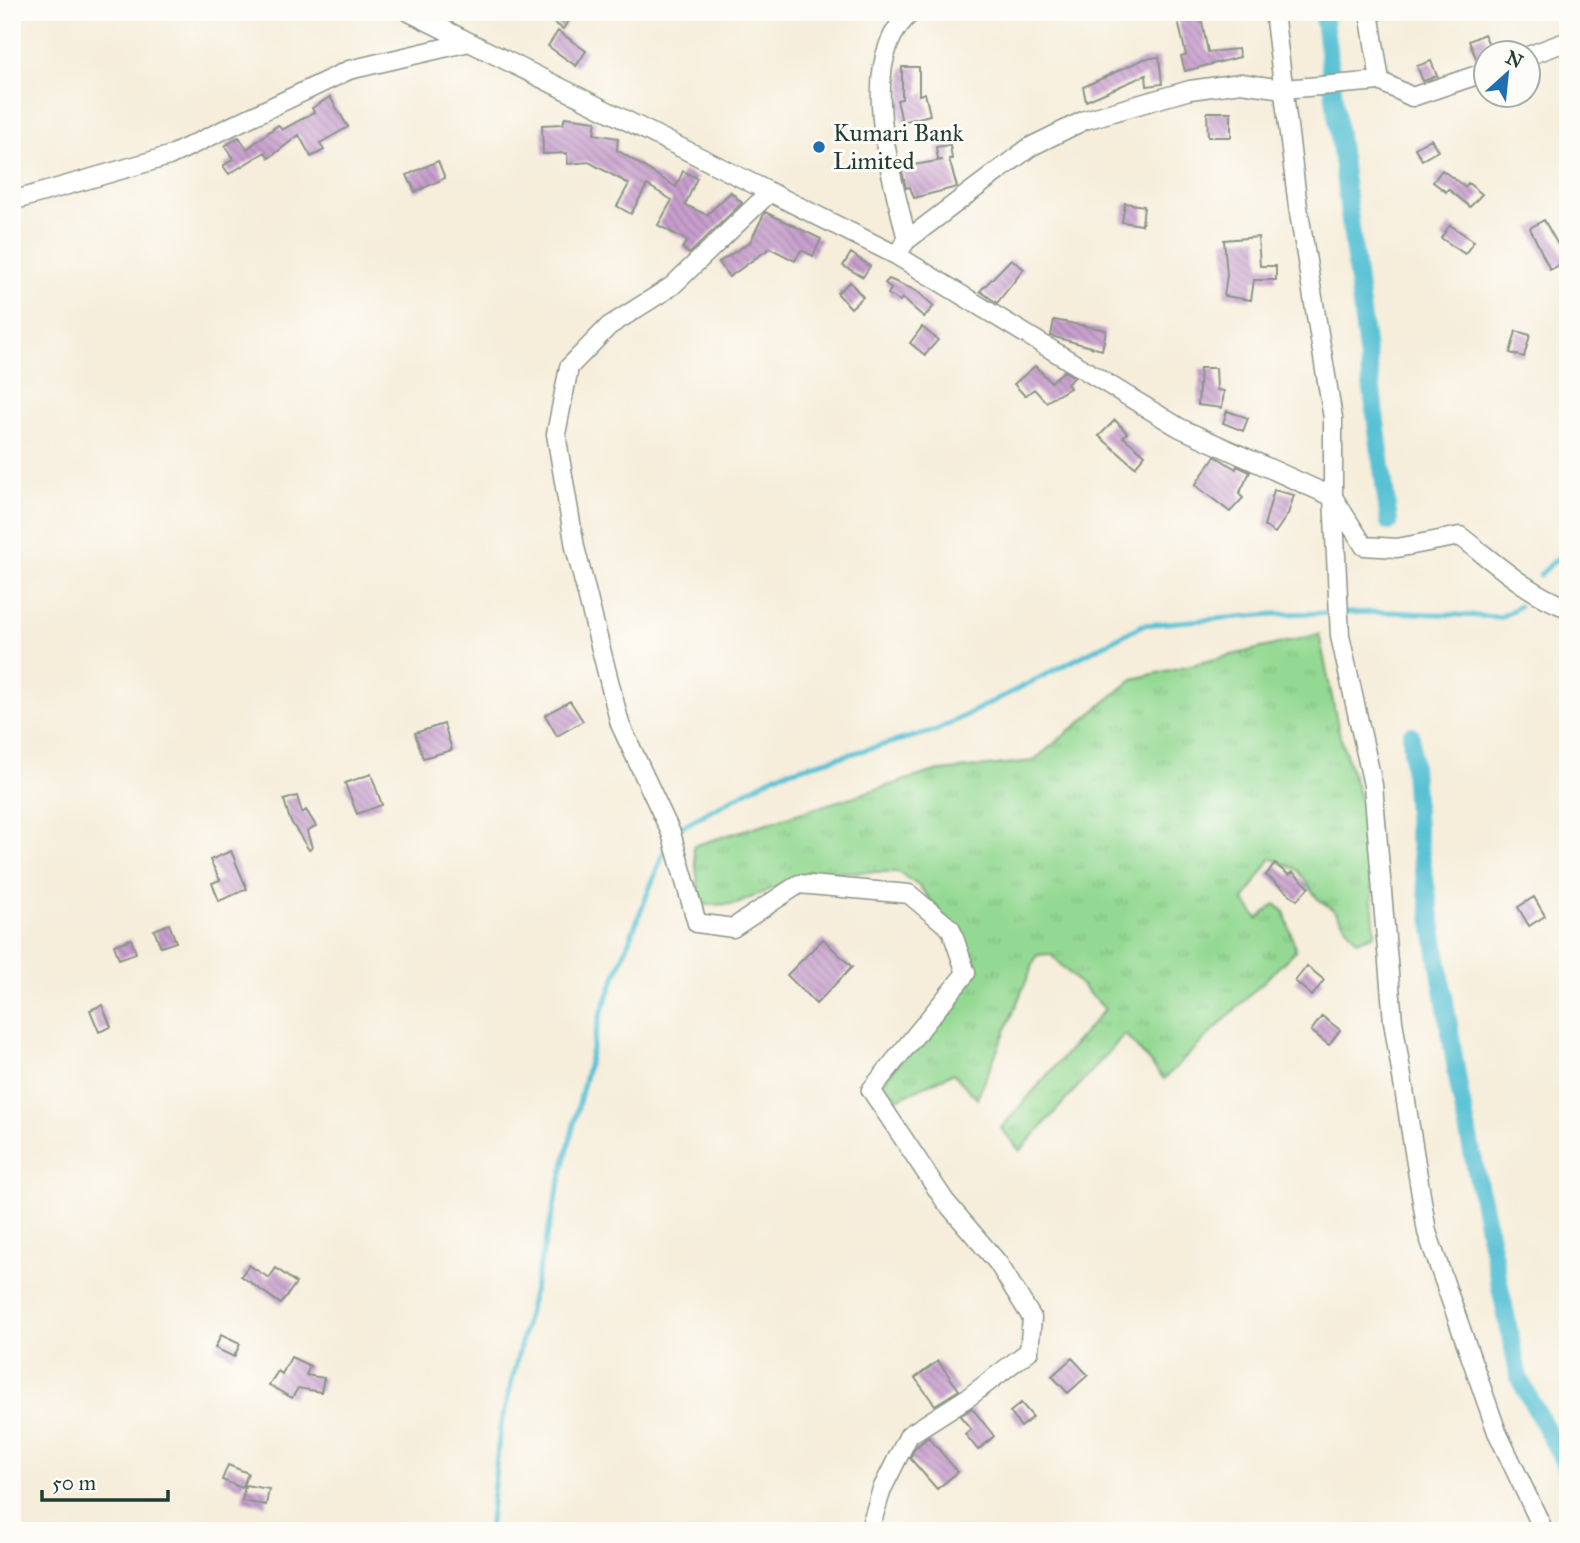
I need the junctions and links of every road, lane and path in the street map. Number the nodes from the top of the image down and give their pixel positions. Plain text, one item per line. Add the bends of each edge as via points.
1 (409, 12) edge
2 (912, 12) edge
3 (1274, 12) edge
4 (1369, 12) edge
5 (1568, 41) edge
6 (465, 43) junction
7 (1542, 51) edge
8 (1472, 77) edge
9 (1380, 81) junction
10 (1283, 89) junction
11 (769, 193) junction
12 (12, 201) edge
13 (907, 240) junction
14 (896, 255) junction
15 (1333, 497) junction
16 (1568, 608) edge
17 (869, 1531) edge
18 (1544, 1531) edge

1 - 6 street
2 - 13 street via 898,23 881,82 884,138
3 - 10 street
4 - 9 street
5 - 7 street
6 - 11 street
6 - 12 street via 349,70 169,156
8 - 9 street via 1412,97
9 - 10 street
10 - 13 street via 1241,83 1190,90 1085,120 1030,147
10 - 15 street via 1333,418
11 - 14 street
11 - 17 street via 672,286 609,326 569,367 556,434 575,547 620,724 671,833 697,923 733,928 799,884 909,894 951,929 966,973 871,1090 945,1201 998,1263 1032,1318 1029,1350 909,1436
13 - 14 street
14 - 15 street via 1180,429
15 - 16 street via 1364,546 1397,548 1460,536
15 - 18 street via 1340,636 1373,785 1393,1021 1427,1232 1497,1432

